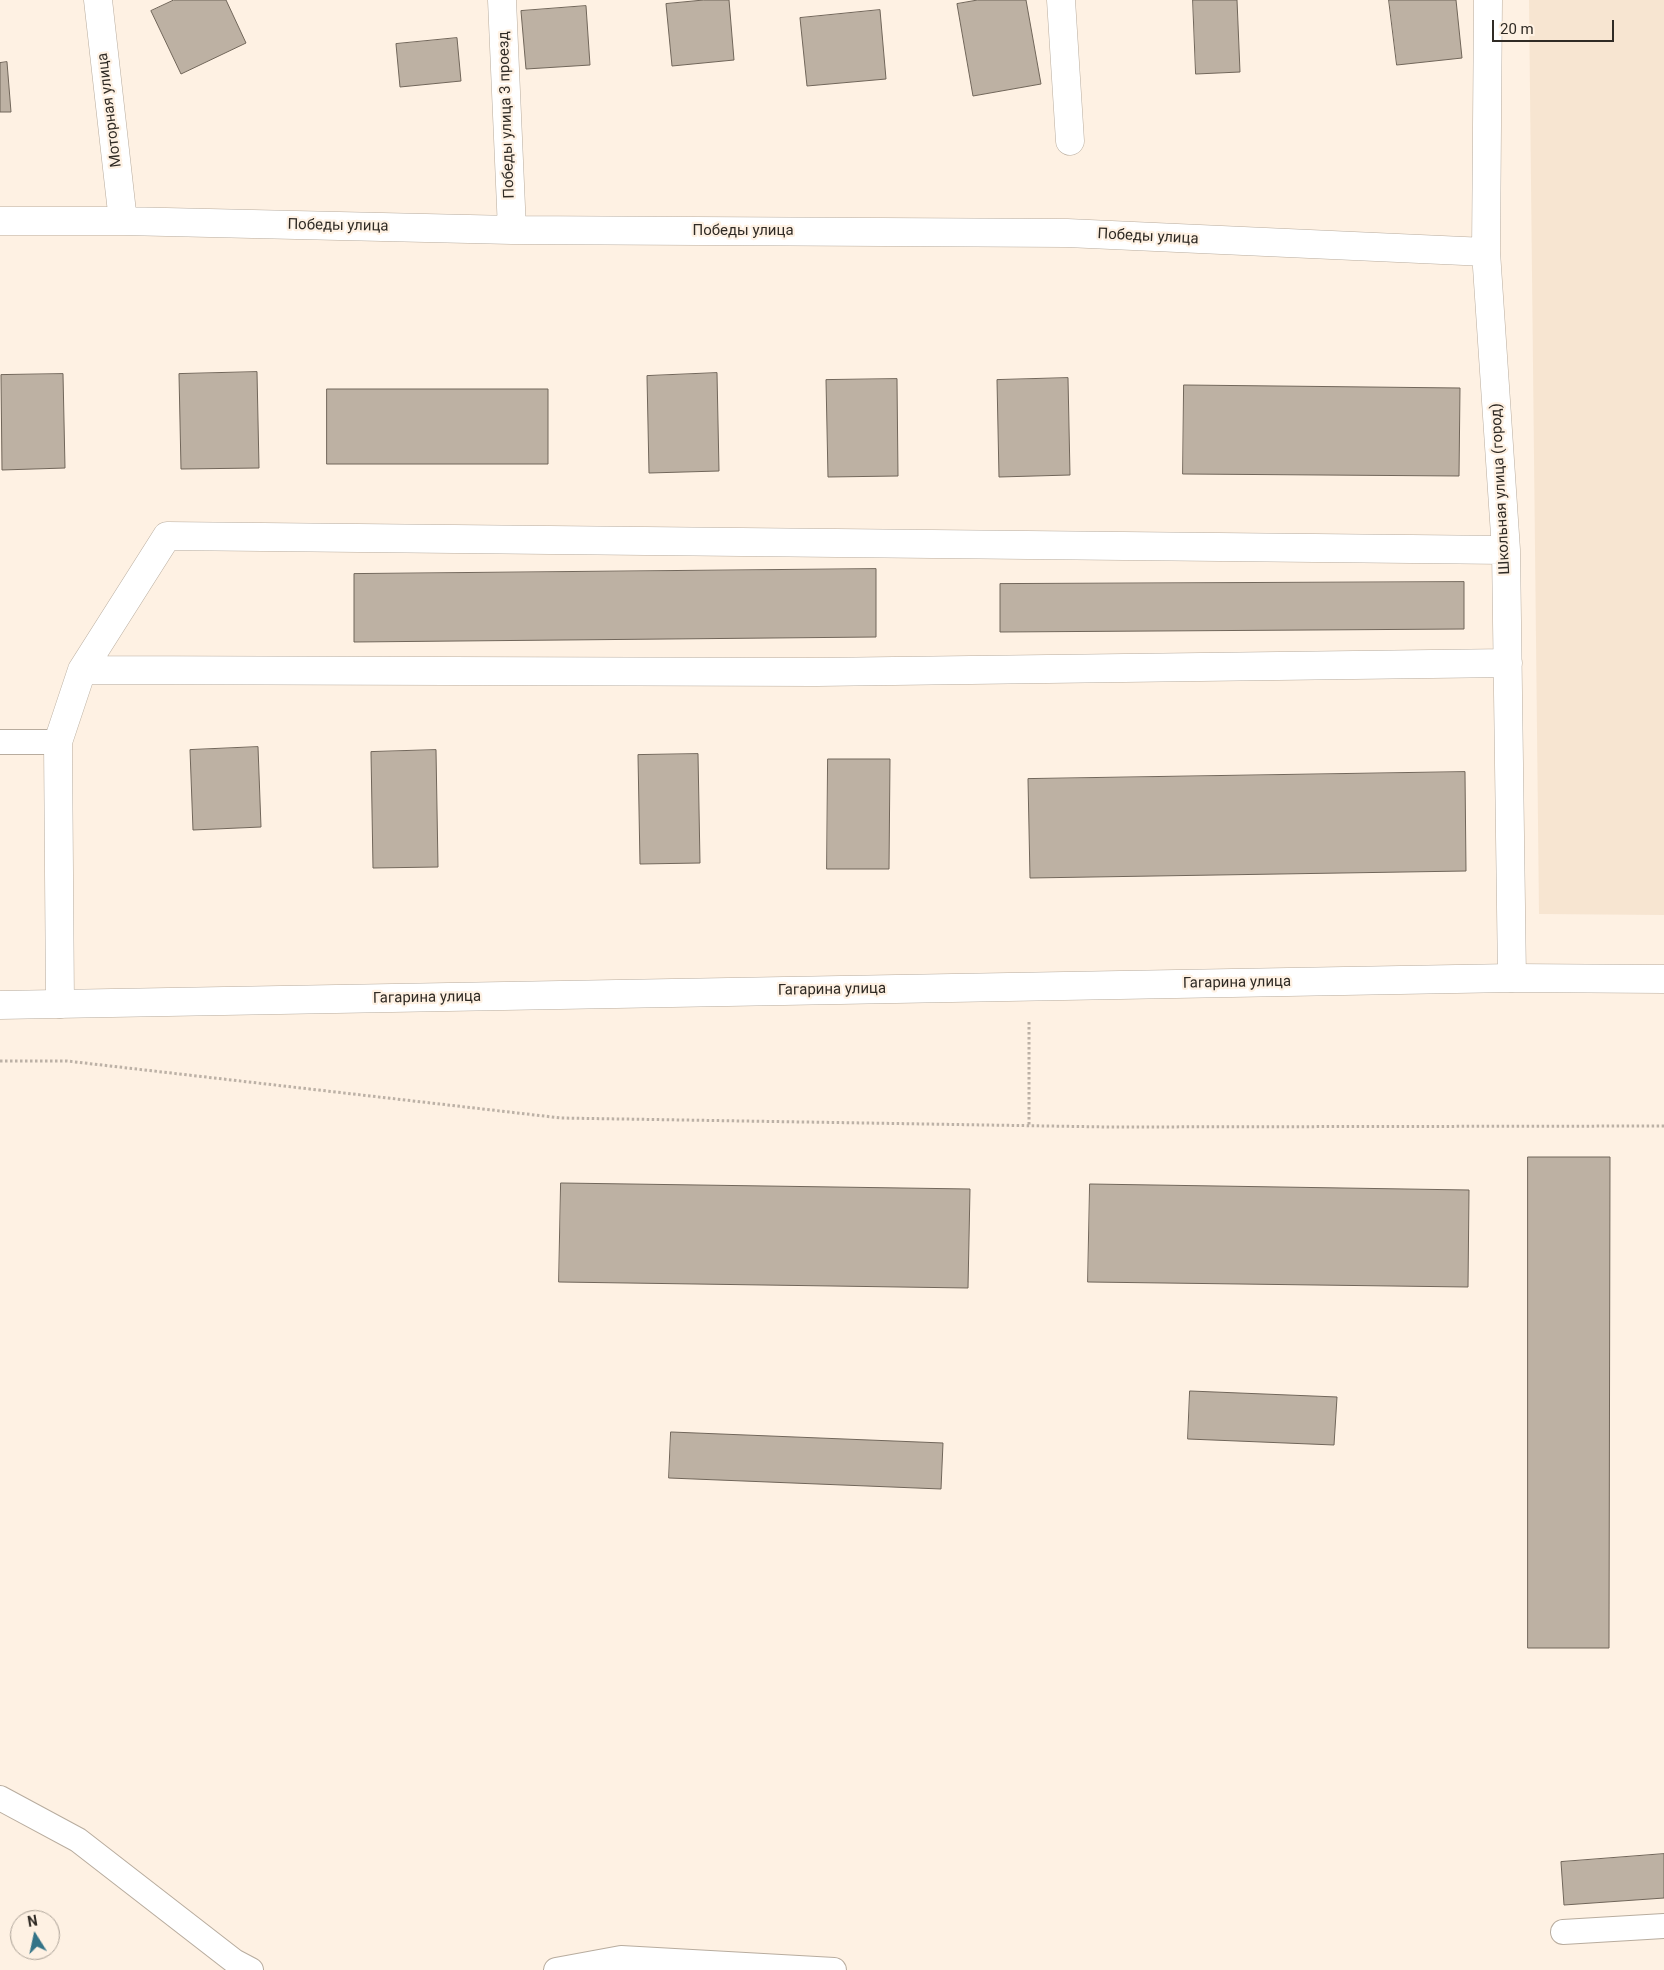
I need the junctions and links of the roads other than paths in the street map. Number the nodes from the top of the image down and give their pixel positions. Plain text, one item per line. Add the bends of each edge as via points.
1 (98, 0) edge
2 (502, 0) edge
3 (1061, 0) edge
4 (1488, 0) edge
5 (1070, 141) dead end
6 (0, 221) edge
7 (123, 221) junction
8 (512, 230) junction
9 (1486, 252) junction
10 (1506, 550) junction
11 (1508, 664) junction
12 (82, 670) junction
13 (0, 742) edge
14 (58, 742) junction
15 (1512, 978) junction
16 (1664, 979) edge
17 (60, 1004) junction
18 (0, 1005) edge
19 (0, 1798) edge
20 (1664, 1926) edge
21 (1563, 1932) dead end
22 (251, 1970) edge
23 (556, 1970) edge
24 (834, 1970) edge

1 - 7 street, Моторная улица
2 - 8 street, Победы улица 3 проезд
3 - 5 street
4 - 9 street, Школьная улица (город)
6 - 7 street, Победы улица
7 - 8 street, Победы улица
8 - 9 street, Победы улица via 1067,233
9 - 10 street, Школьная улица (город)
10 - 11 street, Школьная улица (город)
10 - 12 street via 167,536
11 - 12 street via 817,672
11 - 15 street, Школьная улица (город)
12 - 14 street
13 - 14 lane
14 - 17 street
15 - 16 street, Гагарина улица
15 - 17 street, Гагарина улица
17 - 18 street, Гагарина улица
19 - 22 lane via 78,1840 234,1961
20 - 21 lane
23 - 24 lane via 621,1958

